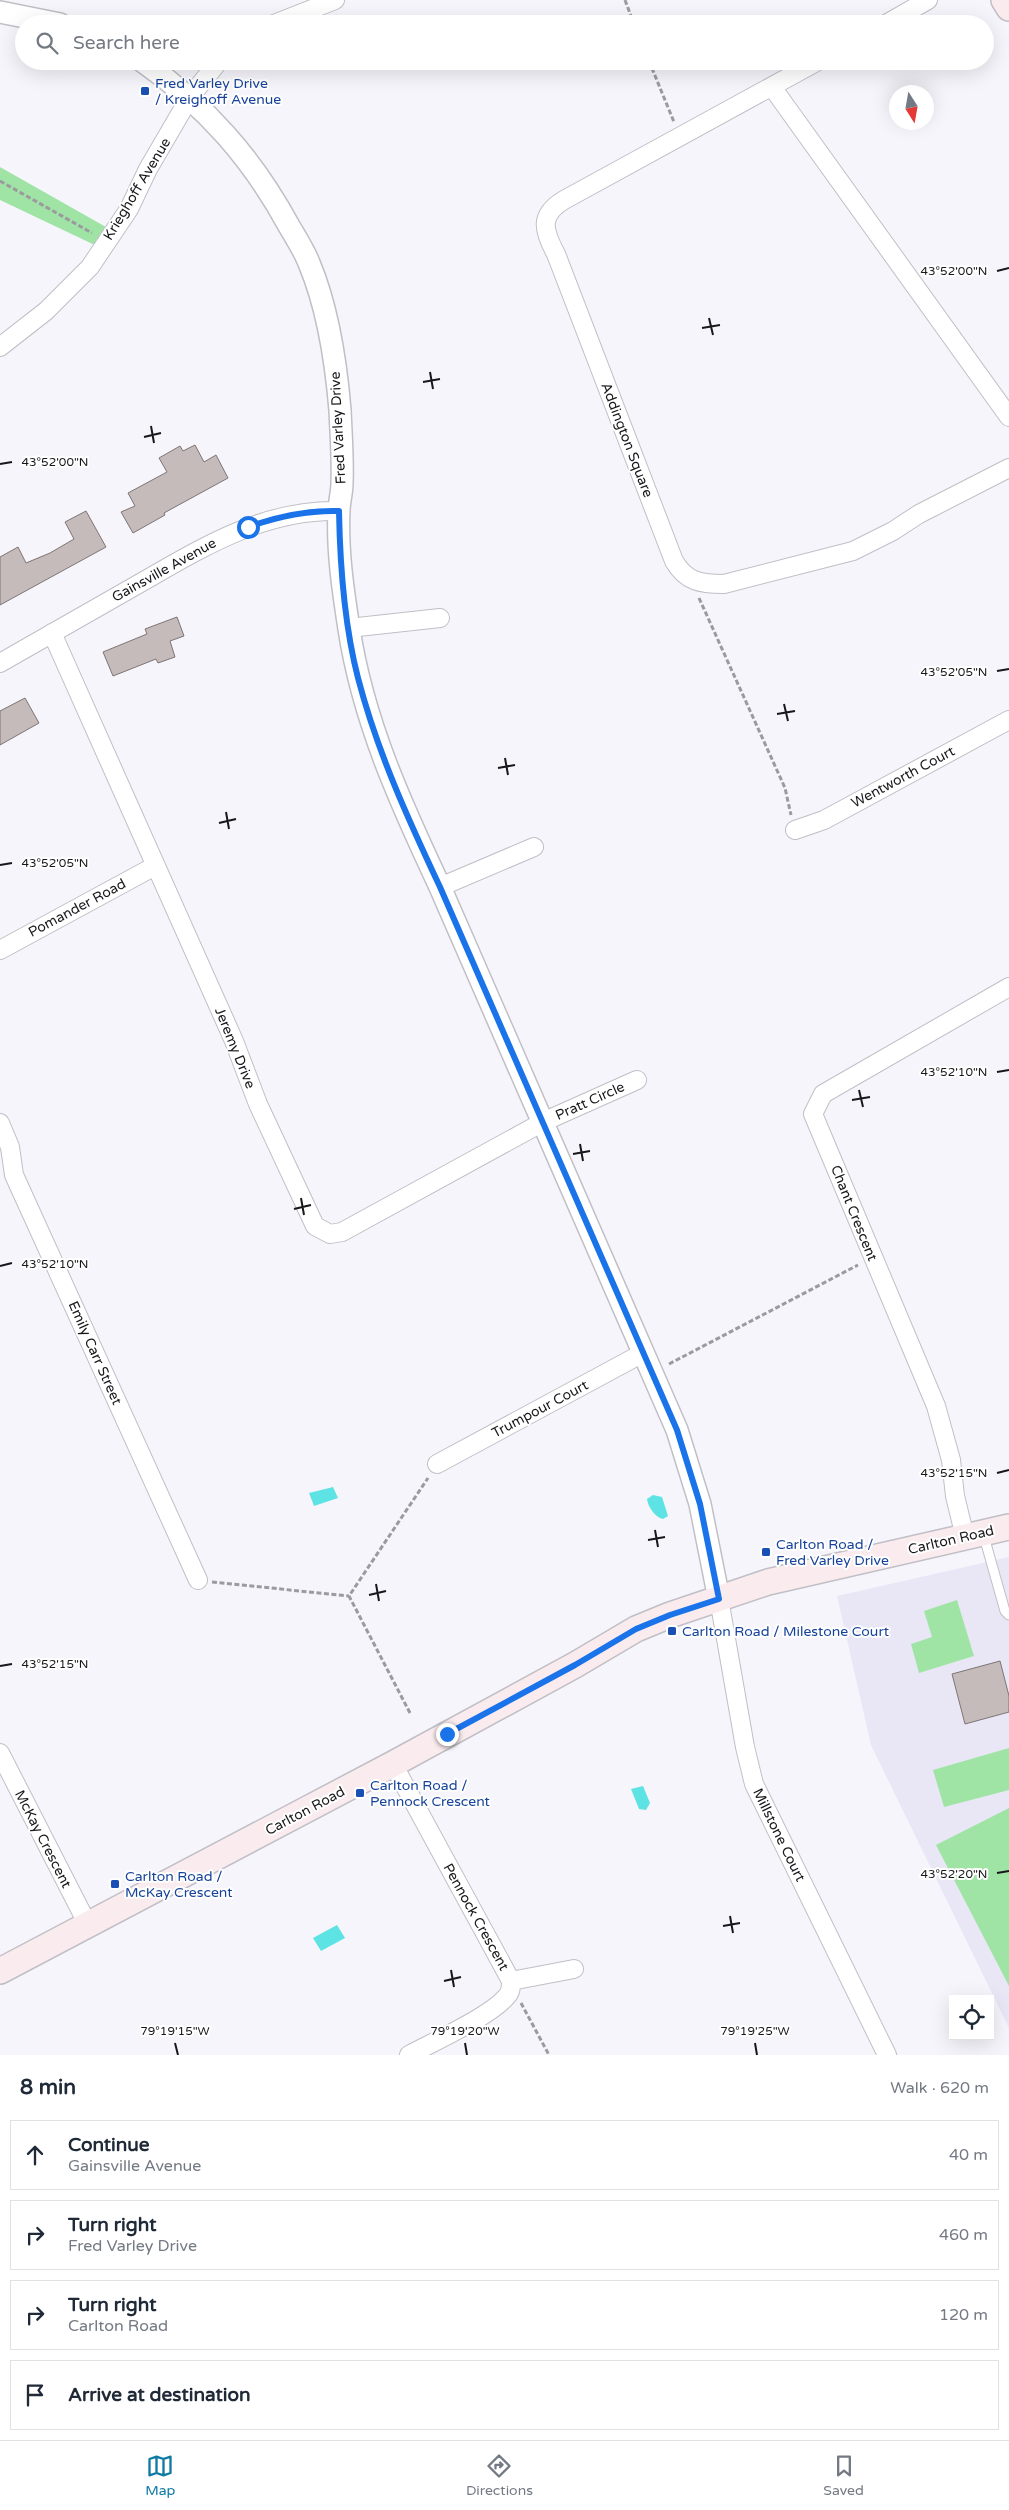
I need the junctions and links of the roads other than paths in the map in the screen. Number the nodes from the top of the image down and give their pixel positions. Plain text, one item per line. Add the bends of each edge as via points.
1 (335, 0) edge
2 (928, 0) edge
3 (1004, 0) edge
4 (1009, 8) edge
5 (0, 12) edge
6 (15, 15) edge
7 (297, 15) edge
8 (902, 15) edge
9 (154, 70) edge
10 (212, 70) edge
11 (802, 70) edge
12 (772, 87) junction
13 (190, 97) junction
14 (0, 347) edge
15 (1009, 417) edge
16 (1009, 468) edge
17 (339, 511) junction
18 (440, 618) dead end
19 (349, 628) junction
20 (52, 633) junction
21 (0, 663) edge
22 (1009, 720) edge
23 (795, 830) road end
24 (534, 847) dead end
25 (155, 866) junction
26 (440, 887) junction
27 (0, 950) edge
28 (1009, 987) edge
29 (637, 1080) dead end
30 (543, 1122) junction
31 (0, 1123) edge
32 (643, 1354) junction
33 (437, 1464) road end
34 (1009, 1527) edge
35 (974, 1535) junction
36 (198, 1580) road end
37 (719, 1599) junction
38 (1009, 1615) edge
39 (0, 1753) edge
40 (393, 1764) junction
41 (88, 1926) junction
42 (574, 1969) dead end
43 (0, 1971) edge
44 (511, 1987) junction
45 (409, 2055) edge
46 (888, 2055) edge

1 - 7 street
2 - 8 street
3 - 4 main road
5 - 6 street
9 - 13 street, Fred Varley Drive
10 - 13 street, Krieghoff Avenue
11 - 12 street, Addington Square
12 - 15 street
12 - 16 street, Addington Square via 553,208 546,216 548,240 674,562 690,579 706,584 724,584 853,551
13 - 14 street, Krieghoff Avenue via 129,208 90,267 66,292
13 - 17 street, Fred Varley Drive via 250,162 271,192 309,263 336,372 342,485
17 - 19 street, Fred Varley Drive via 340,565
17 - 20 street, Gainsville Avenue via 313,510 288,515 224,536
18 - 19 street
19 - 26 street, Fred Varley Drive via 357,676 381,752
20 - 21 street, Gainsville Avenue
20 - 25 street, Jeremy Drive
22 - 23 street, Wentworth Court via 824,820
24 - 26 street
25 - 27 street, Pomander Road
25 - 30 street, Jeremy Drive via 234,1041 258,1104 308,1212 315,1226 321,1230 330,1234 351,1228
26 - 30 street, Fred Varley Drive
28 - 35 street, Chant Crescent via 823,1094 813,1114 936,1406 951,1460 954,1496
29 - 30 street, Pratt Circle
30 - 32 street, Fred Varley Drive
31 - 36 street, Emily Carr Street via 10,1147 14,1175
32 - 33 street, Trumpour Court
32 - 37 street, Fred Varley Drive via 677,1430 700,1504
34 - 35 main road, Carlton Road
35 - 37 main road, Carlton Road via 768,1582
35 - 38 lane
37 - 40 main road, Carlton Road via 636,1629
37 - 46 street, Millstone Court via 754,1784
39 - 41 street, McKay Crescent
40 - 41 main road, Carlton Road
40 - 44 street, Pennock Crescent
41 - 43 main road, Carlton Road
42 - 44 street
44 - 45 street via 506,1998 476,2019

